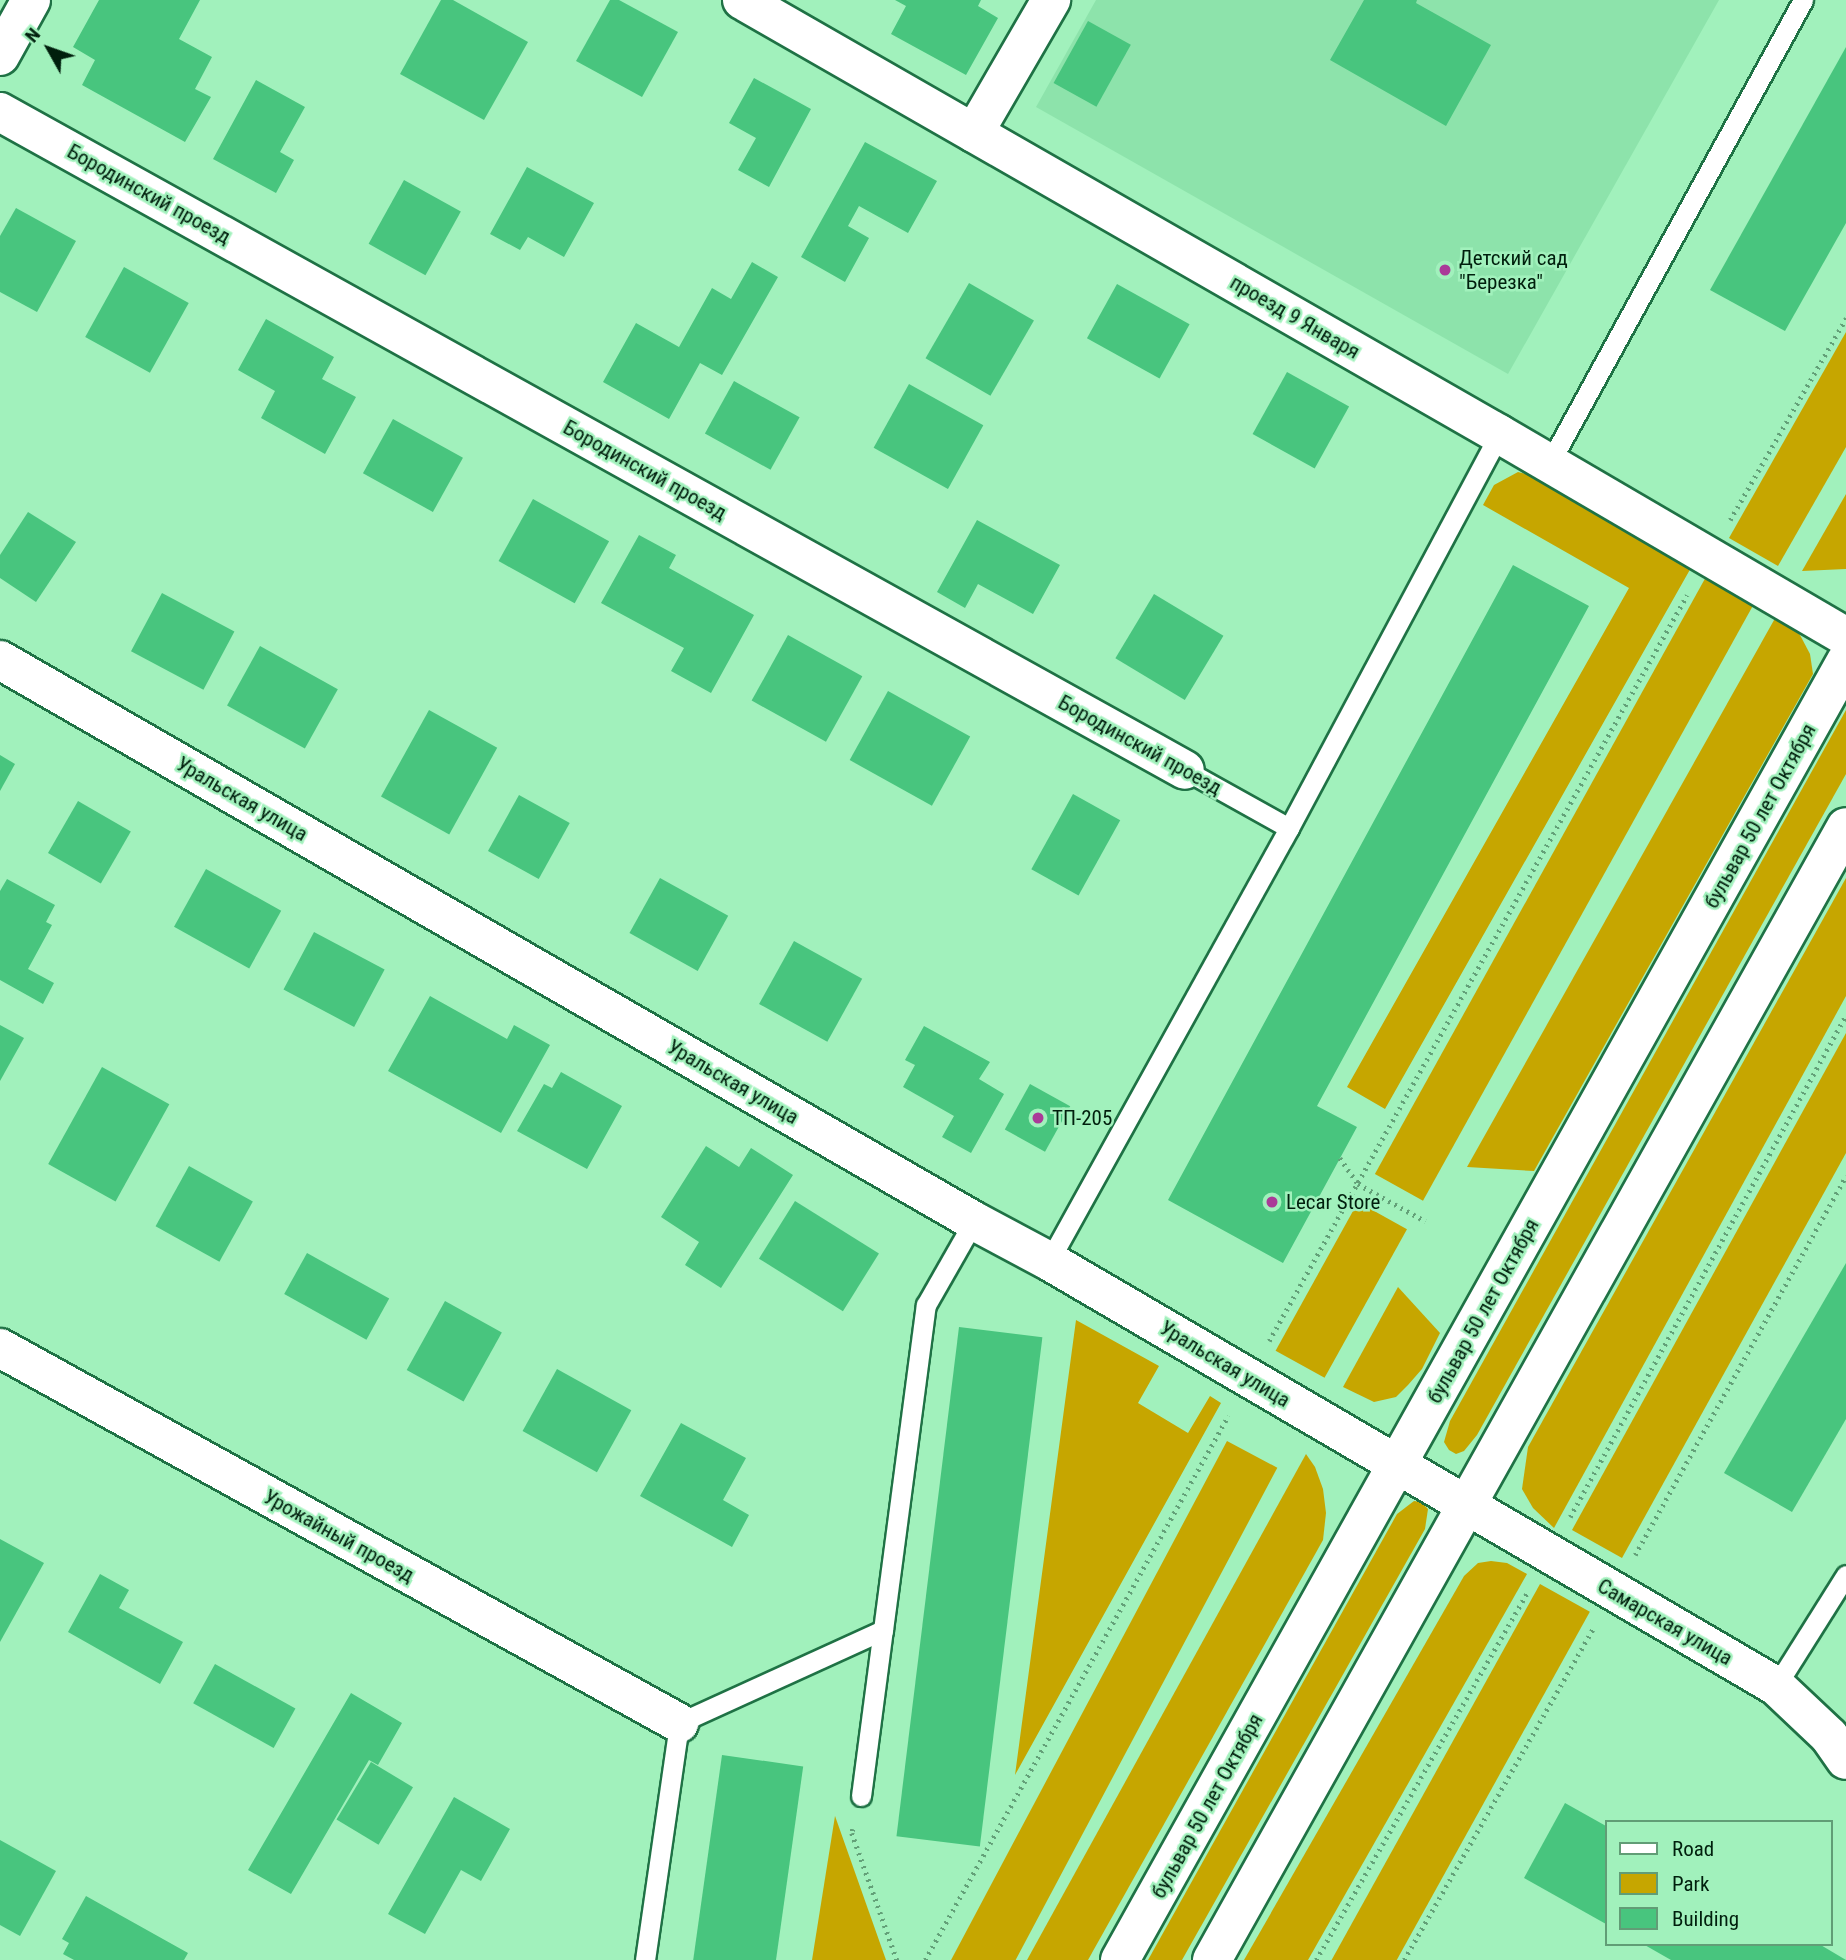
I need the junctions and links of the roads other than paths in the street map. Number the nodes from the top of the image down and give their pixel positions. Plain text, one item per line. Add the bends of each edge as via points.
1 (31, 0) edge
2 (743, 0) edge
3 (1051, 0) edge
4 (1803, 0) edge
5 (0, 56) edge
6 (0, 111) edge
7 (974, 133) junction
8 (1499, 434) junction
9 (1549, 464) junction
10 (1846, 637) edge
11 (0, 660) edge
12 (1846, 661) edge
13 (1185, 770) joint
14 (1846, 827) edge
15 (1289, 828) junction
16 (974, 1221) junction
17 (1049, 1261) junction
18 (0, 1349) edge
19 (1397, 1465) junction
20 (1465, 1505) junction
21 (1846, 1575) edge
22 (883, 1630) junction
23 (1776, 1686) junction
24 (679, 1723) junction
25 (1846, 1760) edge
26 (861, 1796) road end
27 (645, 1960) edge
28 (1120, 1960) edge
29 (1212, 1960) edge

1 - 5 street
2 - 7 street, проезд 9 Января
3 - 7 street
4 - 9 lane
6 - 13 street, Бородинский проезд
7 - 8 street, проезд 9 Января
8 - 9 street, проезд 9 Января
8 - 15 lane
9 - 10 street, проезд 9 Января
11 - 16 street, Уральская улица
12 - 19 street, бульвар 50 лет Октября
13 - 15 lane, Бородинский проезд
14 - 20 street
15 - 17 lane
16 - 17 street, Уральская улица
16 - 22 lane via 926,1306
17 - 19 street, Уральская улица
18 - 24 street, Урожайный проезд
19 - 20 street, Уральская улица
19 - 28 street, бульвар 50 лет Октября
20 - 23 street, Самарская улица
20 - 29 street
21 - 23 lane
22 - 24 lane
22 - 26 lane
23 - 25 street, Самарская улица via 1829,1736
24 - 27 lane

